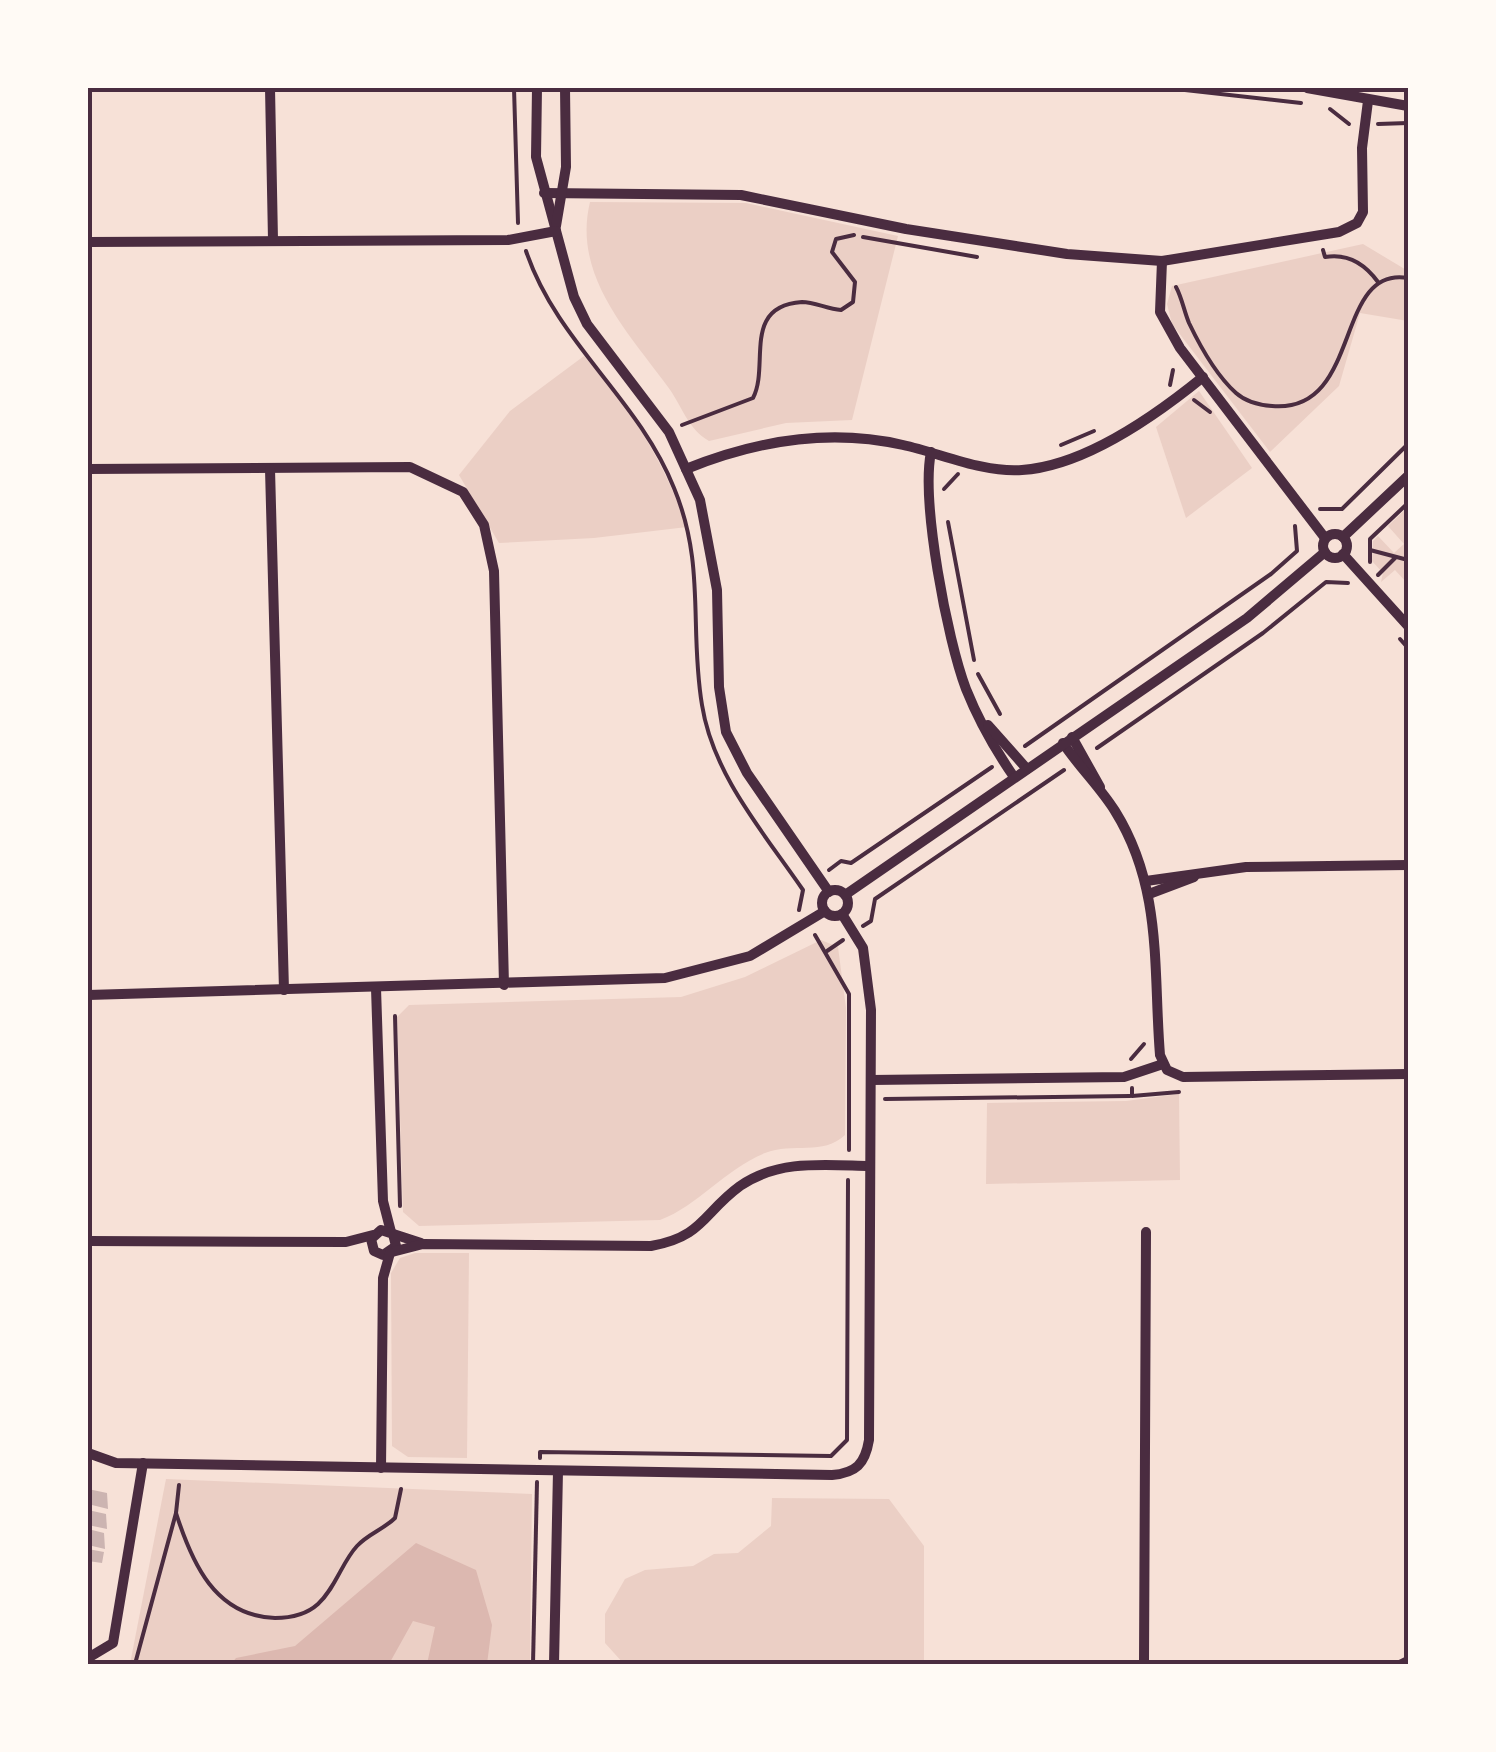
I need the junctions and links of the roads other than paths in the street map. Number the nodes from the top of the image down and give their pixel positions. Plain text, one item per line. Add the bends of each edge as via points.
1 (270, 88) edge
2 (537, 88) edge
3 (565, 88) edge
4 (1307, 88) edge
5 (1368, 101) junction
6 (1408, 106) edge
7 (562, 193) junction
8 (544, 194) junction
9 (556, 230) junction
10 (273, 240) junction
11 (88, 242) edge
12 (1162, 261) junction
13 (1203, 378) junction
14 (931, 452) junction
15 (270, 468) junction
16 (88, 469) edge
17 (686, 469) junction
18 (1408, 476) edge
19 (1344, 537) junction
20 (1326, 538) junction
21 (1325, 552) junction
22 (1343, 554) junction
23 (1408, 626) edge
24 (984, 721) junction
25 (1068, 740) junction
26 (1027, 769) junction
27 (1014, 778) junction
28 (1408, 864) edge
29 (1204, 873) junction
30 (1146, 881) junction
31 (828, 892) junction
32 (1149, 894) junction
33 (845, 895) junction
34 (825, 911) junction
35 (842, 914) junction
36 (504, 985) junction
37 (376, 988) junction
38 (284, 990) junction
39 (88, 995) edge
40 (1163, 1064) junction
41 (1408, 1074) edge
42 (871, 1080) junction
43 (870, 1166) junction
44 (383, 1201) junction
45 (1146, 1232) dead end
46 (392, 1233) junction
47 (374, 1234) junction
48 (88, 1241) edge
49 (346, 1242) junction
50 (423, 1244) junction
51 (375, 1252) junction
52 (391, 1253) junction
53 (383, 1278) junction
54 (88, 1452) edge
55 (142, 1463) junction
56 (380, 1468) junction
57 (558, 1471) junction
58 (88, 1658) edge
59 (1408, 1661) edge
60 (554, 1664) edge
61 (1144, 1664) edge
62 (1402, 1664) edge

1 - 10 street
2 - 8 street via 536,157
3 - 7 street
4 - 5 street
5 - 6 street
5 - 12 street via 1364,212 1357,223 1320,236
7 - 8 street
7 - 9 street
7 - 12 street via 742,195 906,229
8 - 9 street
9 - 10 street via 522,238
9 - 17 street via 587,324 669,432
10 - 11 street
12 - 13 street via 1160,312
13 - 14 street via 1141,425 1054,464 1006,470
13 - 20 street
14 - 17 street via 818,437 721,455
14 - 24 street via 925,485 958,664
15 - 16 street
15 - 36 street via 410,467 463,492 484,525 494,571
15 - 38 street
17 - 31 street via 712,553 726,732
18 - 19 street
19 - 20 street
19 - 22 street
20 - 21 street
21 - 22 street
21 - 25 street via 1247,618
22 - 23 street
24 - 26 street
24 - 27 street
25 - 26 street
25 - 30 street via 1126,830
26 - 27 street
27 - 33 street
28 - 29 street
29 - 30 street
29 - 32 street
30 - 32 street
31 - 33 street
31 - 34 street
32 - 40 street
33 - 35 street
34 - 35 street
34 - 36 street via 750,956 694,973
35 - 42 street via 863,948 870,983
36 - 37 street
37 - 38 street
37 - 44 street
38 - 39 street
40 - 41 street via 1183,1076
40 - 42 street via 1130,1075
42 - 43 street
43 - 50 street via 798,1165 758,1176 675,1242
43 - 57 street via 869,1440 862,1465 832,1475
44 - 46 street
44 - 47 street
45 - 61 street
46 - 47 street
46 - 50 street
46 - 52 street
47 - 49 street
47 - 51 street
48 - 49 street
49 - 51 street
50 - 52 street
51 - 52 street
51 - 53 street
52 - 53 street
53 - 56 street
54 - 55 street via 116,1464
55 - 56 street
55 - 58 street via 112,1642
56 - 57 street
57 - 60 street
59 - 62 street

